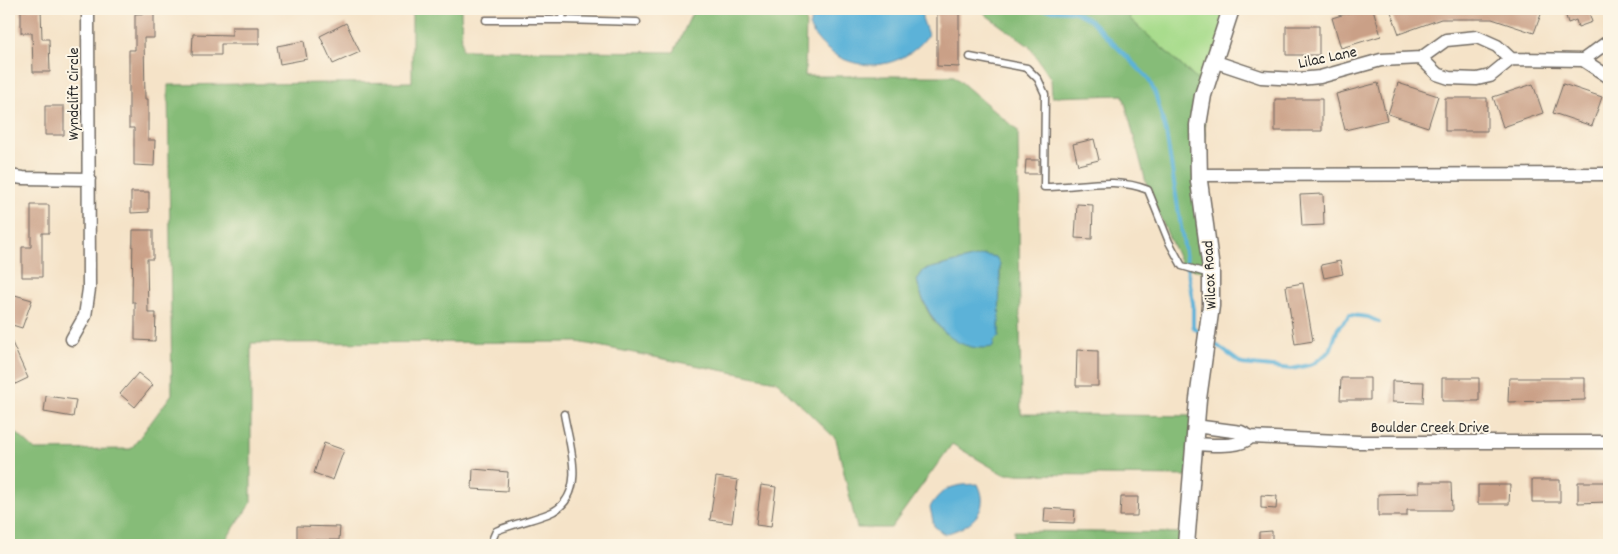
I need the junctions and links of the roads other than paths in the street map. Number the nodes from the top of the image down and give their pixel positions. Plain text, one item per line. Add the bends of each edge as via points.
1 (88, 9) edge
2 (563, 9) edge
3 (1231, 9) edge
4 (486, 20) dead end
5 (562, 20) junction
6 (637, 22) dead end
7 (1609, 41) edge
8 (970, 57) dead end
9 (1421, 58) junction
10 (1511, 59) junction
11 (1583, 60) junction
12 (1212, 61) junction
13 (1609, 78) edge
14 (1609, 174) edge
15 (1199, 175) junction
16 (9, 176) edge
17 (89, 179) junction
18 (1211, 274) junction
19 (72, 339) dead end
20 (564, 414) dead end
21 (1195, 426) junction
22 (1251, 437) junction
23 (1609, 442) edge
24 (1193, 444) junction
25 (490, 545) edge
26 (1186, 545) edge

1 - 17 street, Wyndclift Circle
2 - 5 lane
3 - 12 street, Wilcox Road
4 - 5 lane
5 - 6 lane
7 - 11 street
8 - 18 lane via 1027,68 1038,79 1045,94 1044,187 1116,182 1132,183 1148,190 1182,266
9 - 10 street via 1446,40 1478,37 1497,46
9 - 10 street via 1437,74 1464,80 1490,76
9 - 12 street, Lilac Lane via 1381,60 1299,80 1261,77
10 - 11 street
11 - 13 street
12 - 15 street, Wilcox Road via 1198,125
14 - 15 street
15 - 18 street, Wilcox Road
16 - 17 street
17 - 19 street, Wyndclift Circle via 88,307
18 - 21 street, Wilcox Road via 1209,333
20 - 25 lane via 573,475 569,498 554,511 496,531
21 - 22 street, Boulder Creek Drive via 1241,432
21 - 24 street, Wilcox Road
22 - 23 street, Boulder Creek Drive via 1359,442
22 - 24 street, Boulder Creek Drive via 1244,442 1229,444
24 - 26 street, Wilcox Road

